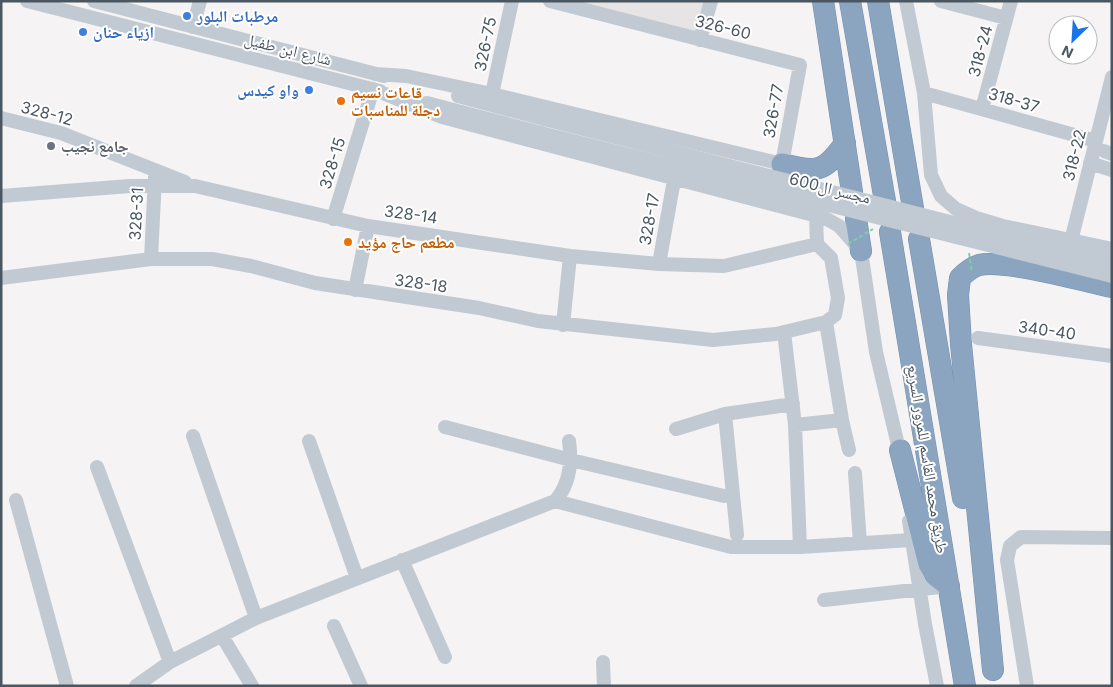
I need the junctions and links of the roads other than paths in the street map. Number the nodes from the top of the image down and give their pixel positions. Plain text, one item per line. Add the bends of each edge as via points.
1 (27, 1) edge
2 (94, 1) edge
3 (200, 1) edge
4 (512, 1) edge
5 (550, 1) edge
6 (711, 1) edge
7 (824, 1) edge
8 (850, 1) edge
9 (878, 1) edge
10 (906, 1) edge
11 (941, 1) edge
12 (1011, 1) edge
13 (604, 8) edge
14 (1006, 18) junction
15 (193, 27) junction
16 (700, 40) junction
17 (800, 65) joint
18 (375, 74) junction
19 (1112, 77) edge
20 (373, 89) junction
21 (924, 93) junction
22 (492, 94) junction
23 (982, 109) junction
24 (1, 118) edge
25 (542, 126) junction
26 (845, 143) junction
27 (1104, 149) edge
28 (1090, 163) junction
29 (782, 164) junction
30 (1112, 170) edge
31 (154, 171) junction
32 (674, 180) junction
33 (156, 186) junction
34 (195, 186) junction
35 (852, 192) dead end
36 (1, 196) edge
37 (885, 200) dead end
38 (913, 208) dead end
39 (816, 216) junction
40 (333, 218) junction
41 (856, 219) dead end
42 (368, 226) junction
43 (884, 229) road end
44 (918, 240) dead end
45 (1071, 241) junction
46 (817, 244) junction
47 (855, 248) junction
48 (1112, 249) edge
49 (570, 256) junction
50 (150, 259) junction
51 (1112, 263) edge
52 (659, 264) junction
53 (1112, 276) edge
54 (1, 278) edge
55 (1112, 287) edge
56 (355, 290) junction
57 (830, 318) junction
58 (563, 325) junction
59 (784, 332) junction
60 (978, 338) dead end
61 (1112, 356) edge
62 (793, 404) junction
63 (724, 414) junction
64 (842, 420) junction
65 (795, 425) junction
66 (445, 427) dead end
67 (676, 429) dead end
68 (193, 436) dead end
69 (570, 441) dead end
70 (309, 442) dead end
71 (848, 450) dead end
72 (900, 450) junction
73 (571, 460) junction
74 (98, 467) dead end
75 (855, 473) dead end
76 (724, 496) dead end
77 (16, 500) dead end
78 (555, 501) junction
79 (737, 535) dead end
80 (1112, 538) edge
81 (912, 540) junction
82 (860, 543) junction
83 (800, 548) junction
84 (402, 560) junction
85 (357, 578) junction
86 (949, 586) junction
87 (919, 588) junction
88 (824, 600) dead end
89 (256, 618) junction
90 (334, 626) dead end
91 (222, 636) junction
92 (445, 657) dead end
93 (170, 662) junction
94 (604, 662) dead end
95 (994, 678) edge
96 (68, 686) edge
97 (136, 686) edge
98 (252, 686) edge
99 (361, 686) edge
100 (604, 686) edge
101 (937, 686) edge
102 (965, 686) edge
103 (1027, 686) edge

1 - 20 street, شارع ابن طفيل
2 - 15 street, شارع ابن طفيل
3 - 15 street
4 - 22 street, 326-75
5 - 13 street, 326-60
6 - 16 street
7 - 26 highway
8 - 37 highway
9 - 38 highway
10 - 21 street
11 - 14 street
12 - 14 street, 318-24
13 - 16 street, 326-60
14 - 23 street, 318-24
15 - 18 street, شارع ابن طفيل
16 - 17 street, 326-60
17 - 29 street, 326-77
18 - 22 street via 406,76
18 - 25 street, شارع ابن طفيل
19 - 27 street, 318-22
20 - 25 street, شارع ابن طفيل
20 - 32 street via 442,117
20 - 40 street, 328-15
21 - 23 street, 318-37
21 - 45 street via 931,176 941,196 956,209 976,218
22 - 29 street
23 - 27 street, 318-37
24 - 31 street, 328-12 via 61,133
25 - 51 street, مجسر ال600, bridge
25 - 53 street, مجسر ال600, bridge
26 - 29 highway via 832,162 815,170
26 - 35 highway
27 - 28 street, 318-22
28 - 30 street
28 - 45 street, 318-22
31 - 33 street, 328-31
31 - 34 street, 328-12
32 - 39 street
32 - 52 street, 328-17
33 - 34 street, 328-14
33 - 36 street, 328-14
33 - 50 street, 328-31
34 - 40 street, 328-14
39 - 46 street
39 - 47 street via 839,226
40 - 42 street, 328-14
41 - 47 highway
42 - 49 street, 328-14
42 - 56 street
43 - 86 highway, طريق محمد القاسم للمرور السريع
44 - 95 highway, طريق محمد القاسم للمرور السريع
45 - 48 street
46 - 52 street, 328-14 via 724,266
46 - 57 street via 831,258 838,298
47 - 72 street
49 - 52 street, 328-14
49 - 58 street
50 - 54 street, 328-18
50 - 56 street, 328-18 via 212,259
55 - 95 highway via 993,265 979,265 960,278 961,344
56 - 58 street, 328-18 via 480,308
57 - 59 street, 328-18
57 - 64 street
58 - 59 street, 328-18 via 713,340
59 - 62 street
60 - 61 street, 340-40
62 - 63 street
62 - 65 street
63 - 67 street
63 - 79 street
64 - 65 street
64 - 71 street
65 - 83 street
66 - 73 street
68 - 89 street
69 - 73 street
70 - 85 street
72 - 81 street
72 - 86 highway via 929,564 936,576
73 - 76 street
73 - 78 street via 564,491
74 - 93 street
75 - 82 street
77 - 96 street
78 - 83 street via 731,547
78 - 84 street
80 - 103 street via 1021,537 1010,546 1007,560
81 - 82 street
81 - 87 street
82 - 83 street
84 - 85 street
84 - 92 street
85 - 89 street
86 - 87 street
86 - 102 highway, طريق محمد القاسم للمرور السريع
87 - 88 street
87 - 101 street
89 - 91 street
90 - 99 street
91 - 93 street
91 - 98 street
93 - 97 street
94 - 100 street

